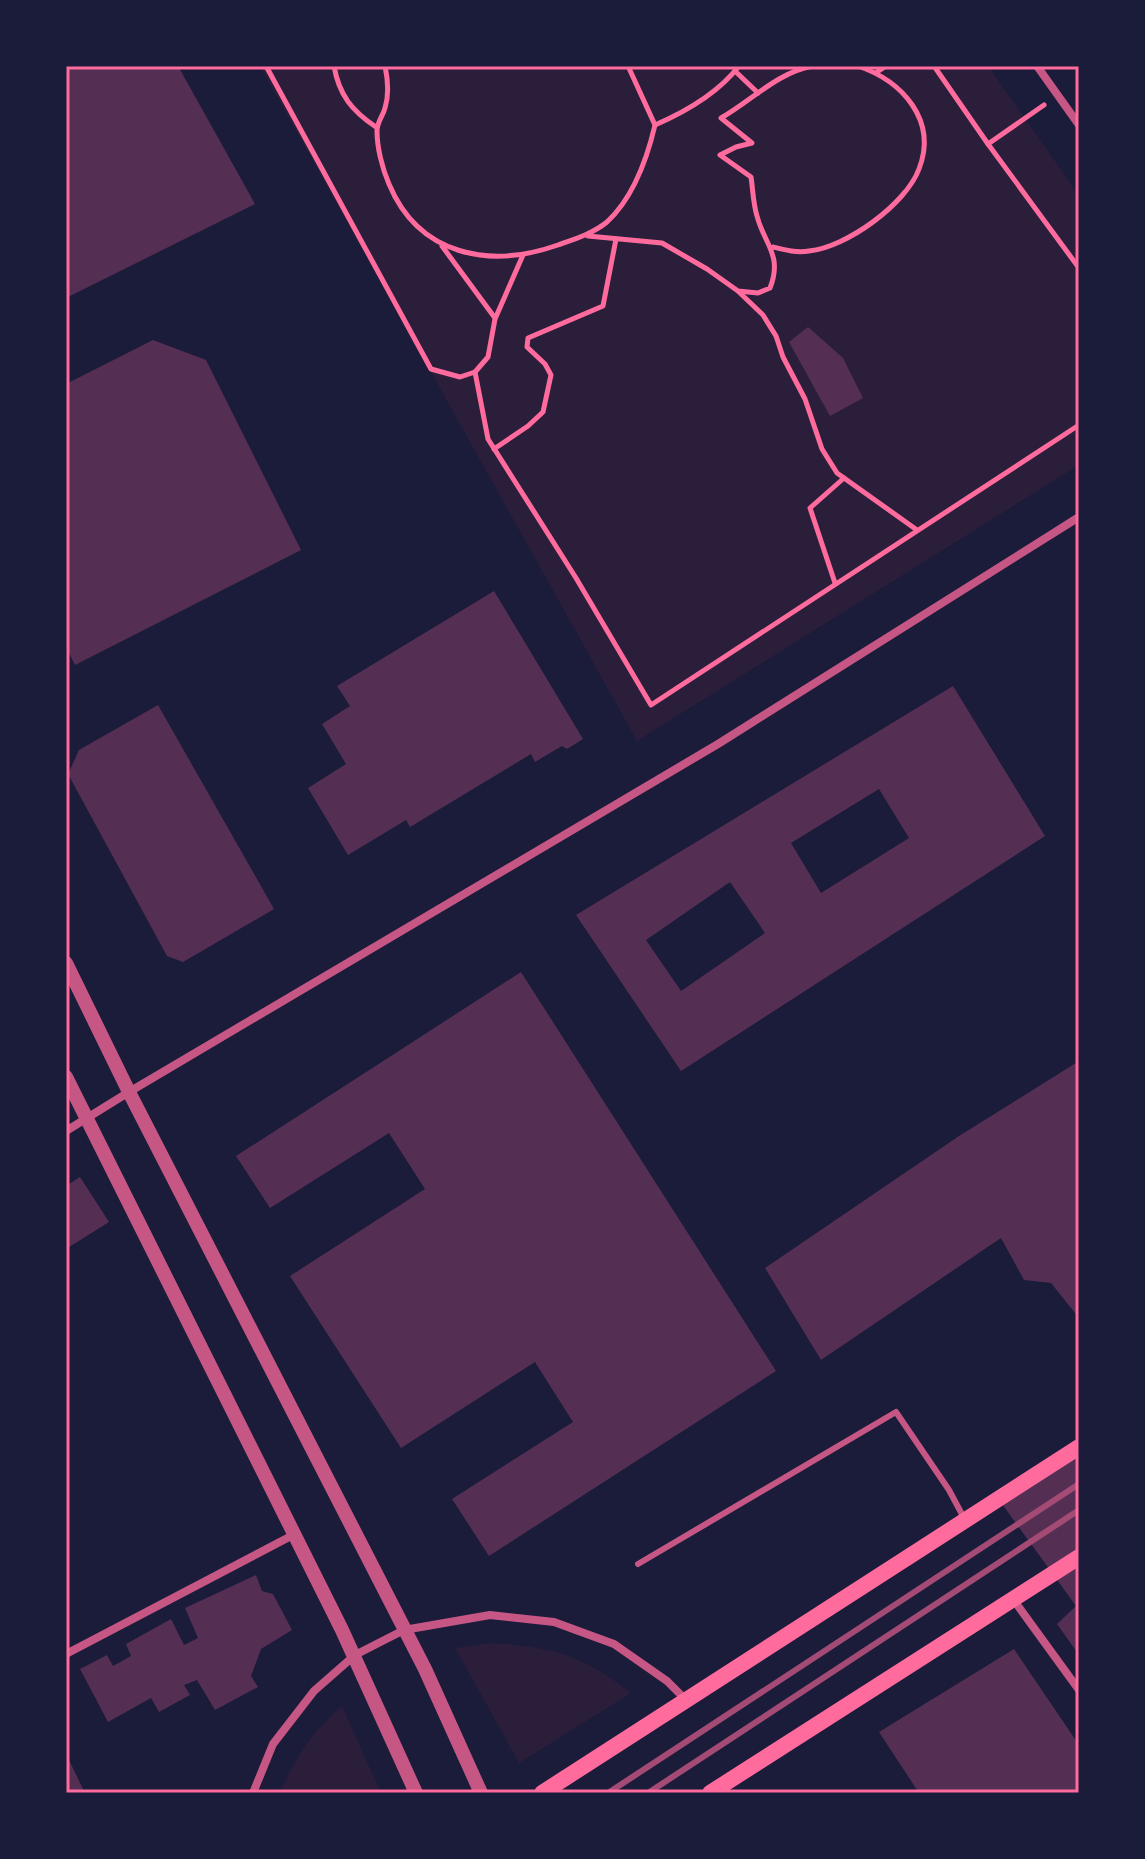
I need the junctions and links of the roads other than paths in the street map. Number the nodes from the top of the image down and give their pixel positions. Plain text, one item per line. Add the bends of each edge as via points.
1 (1037, 66) edge
2 (1079, 125) edge
3 (1079, 517) edge
4 (66, 963) edge
5 (66, 1077) edge
6 (129, 1092) junction
7 (86, 1120) junction
8 (66, 1131) edge
9 (1079, 1447) edge
10 (965, 1521) junction
11 (295, 1534) junction
12 (1079, 1557) edge
13 (638, 1564) dead end
14 (1013, 1599) junction
15 (404, 1630) junction
16 (66, 1654) edge
17 (355, 1655) junction
18 (1079, 1690) edge
19 (687, 1701) junction
20 (735, 1786) edge
21 (253, 1793) edge
22 (416, 1793) edge
23 (481, 1793) edge
24 (542, 1793) edge
25 (710, 1793) edge

1 - 2 street
3 - 6 street via 718,744
4 - 6 street
5 - 7 street
6 - 7 street
6 - 15 street
7 - 8 street
7 - 11 street
9 - 10 main road
10 - 13 lane via 896,1412
10 - 19 main road
11 - 16 street
11 - 17 street
12 - 14 main road
14 - 18 street
14 - 20 main road
15 - 17 street
15 - 19 street via 490,1615 554,1622 614,1644
15 - 23 street
17 - 21 street via 314,1691 273,1744
17 - 22 street
19 - 24 main road
20 - 25 main road

